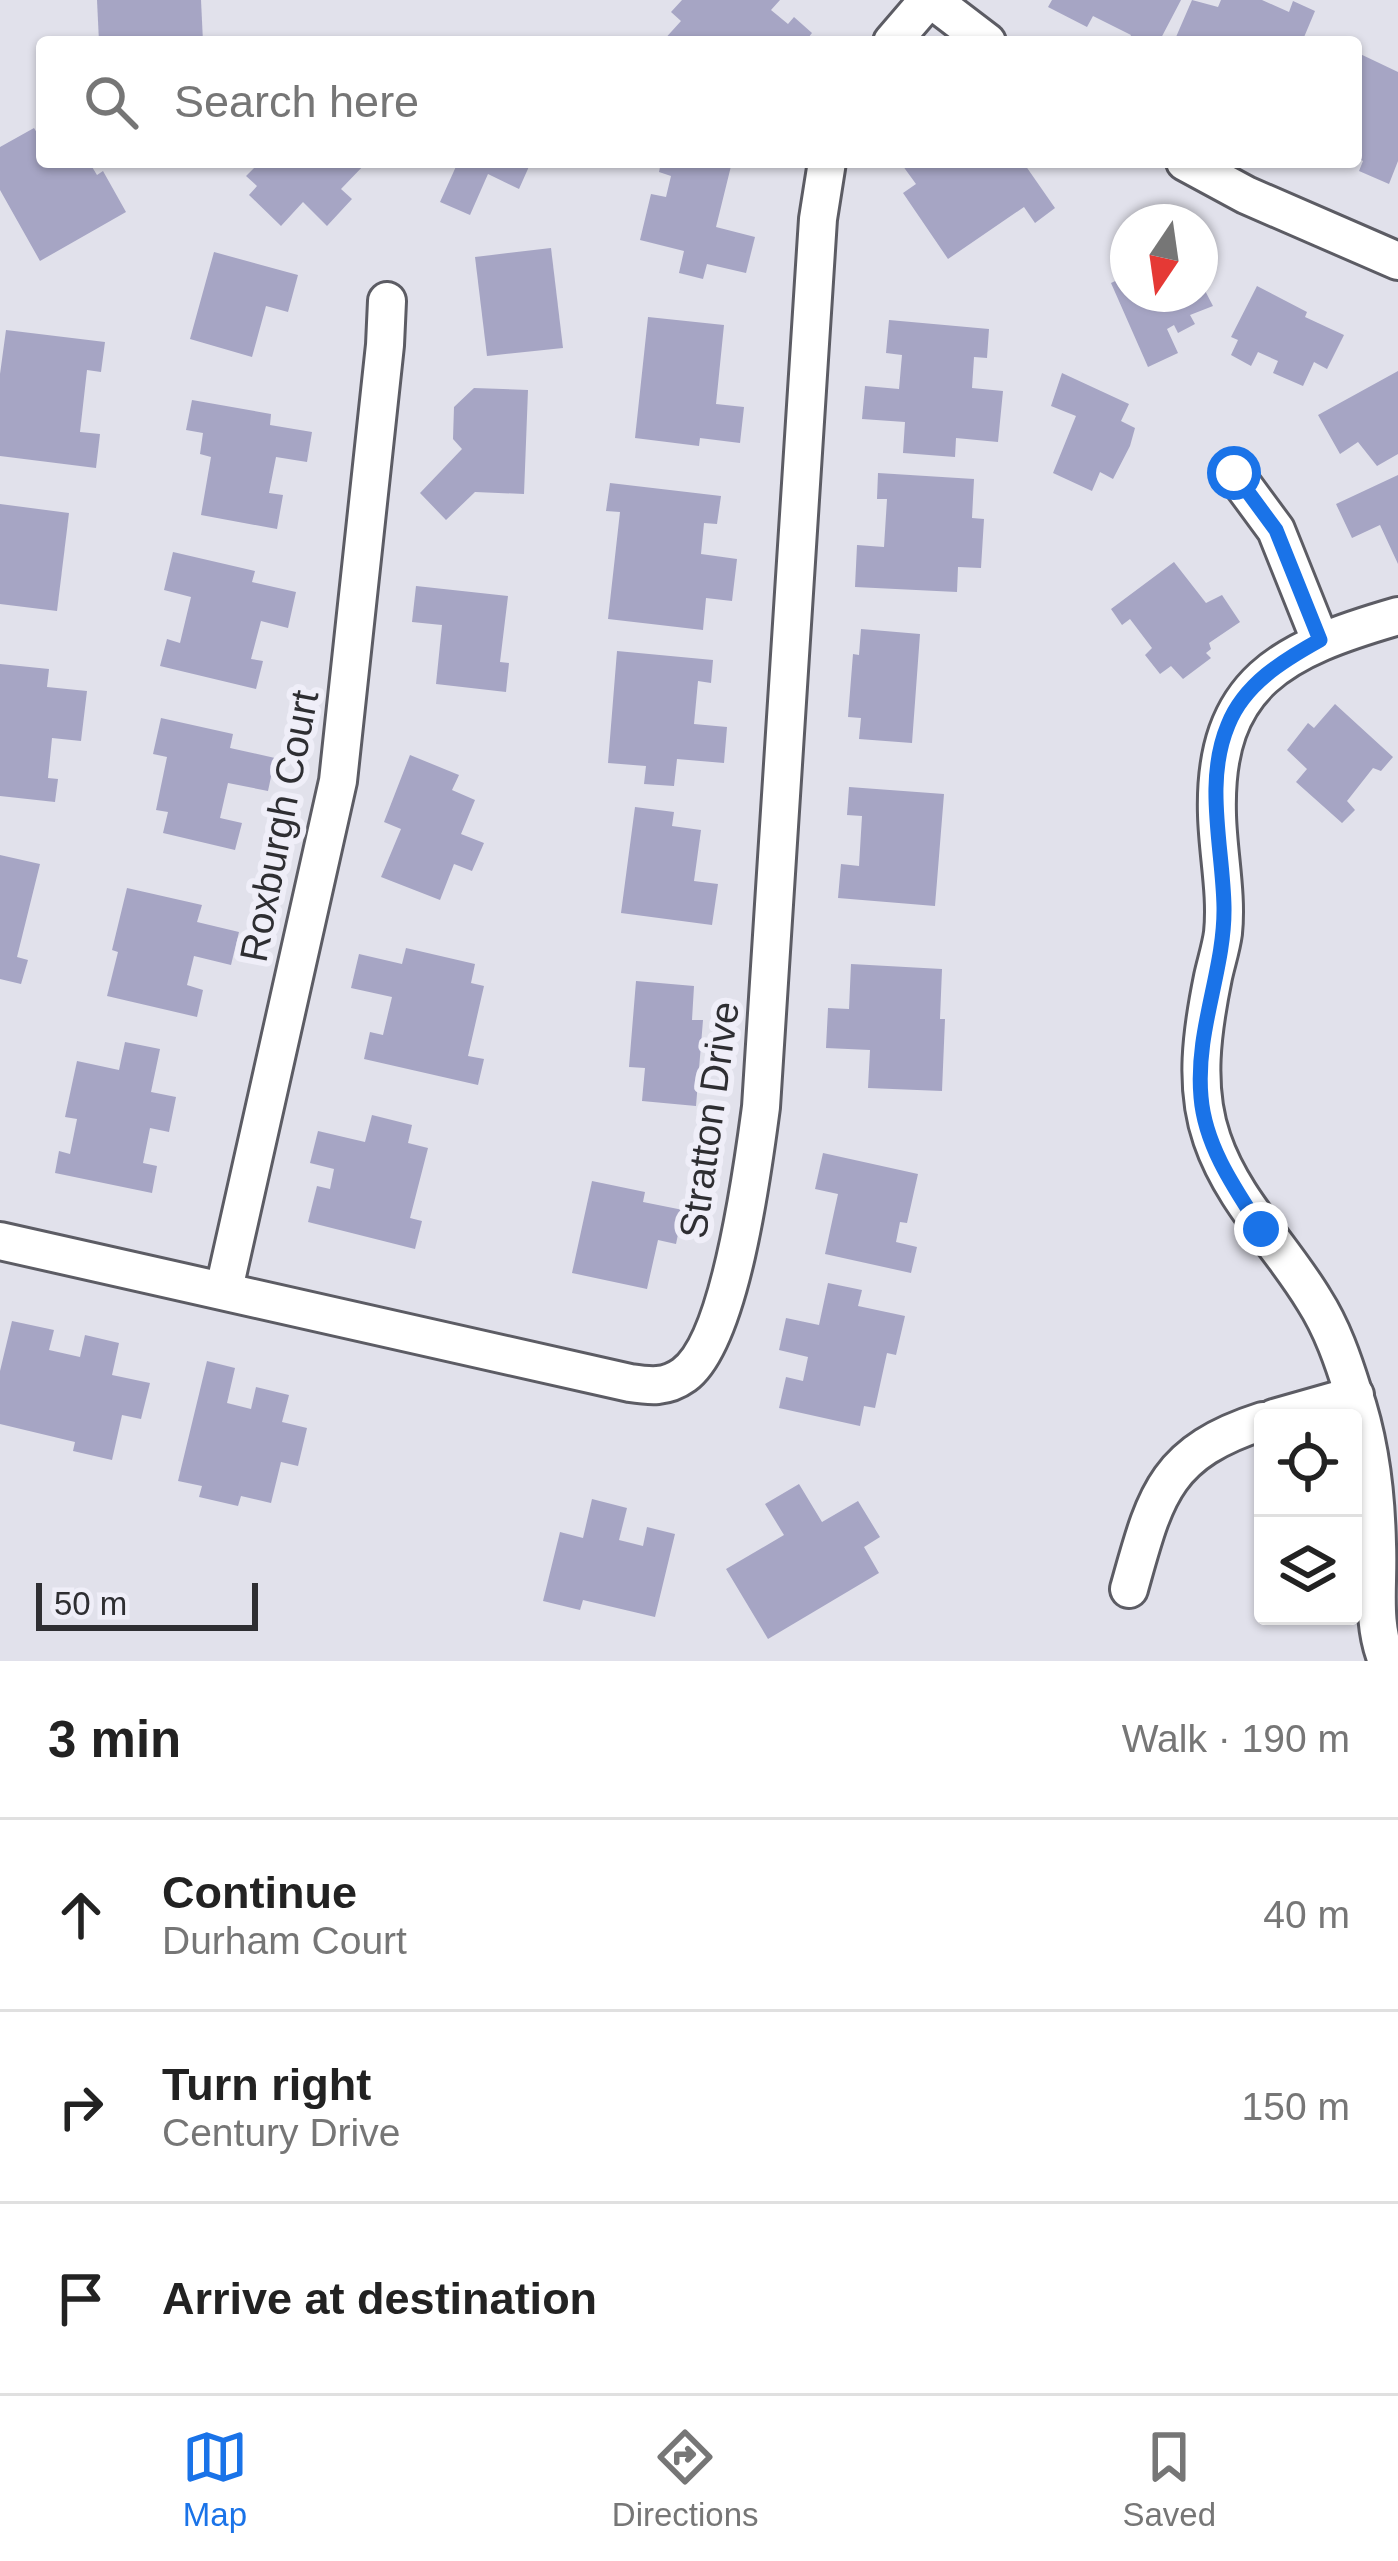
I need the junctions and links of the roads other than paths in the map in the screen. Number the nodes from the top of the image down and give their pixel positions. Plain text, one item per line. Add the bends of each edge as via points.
1 (930, 0) edge
2 (897, 36) edge
3 (979, 36) edge
4 (826, 168) edge
5 (1196, 168) edge
6 (1398, 261) edge
7 (387, 301) dead end
8 (1234, 473) dead end
9 (1398, 616) edge
10 (1320, 640) junction
11 (0, 1241) edge
12 (224, 1289) junction
13 (1354, 1395) junction
14 (1305, 1409) edge
15 (1254, 1425) edge
16 (1129, 1589) dead end
17 (1387, 1661) edge

1 - 2 street
1 - 3 street
4 - 12 street, Stratton Drive via 761,1107 710,1345 685,1375 661,1387
5 - 6 street
7 - 12 street, Roxburgh Court via 338,781
8 - 10 street via 1276,530
9 - 10 street
10 - 13 street via 1262,678 1228,724 1216,813 1223,936 1204,1022 1201,1100 1221,1162 1315,1300
11 - 12 street, Stratton Drive
13 - 14 street
13 - 17 street via 1373,1475 1377,1625
15 - 16 street via 1186,1459 1170,1477

